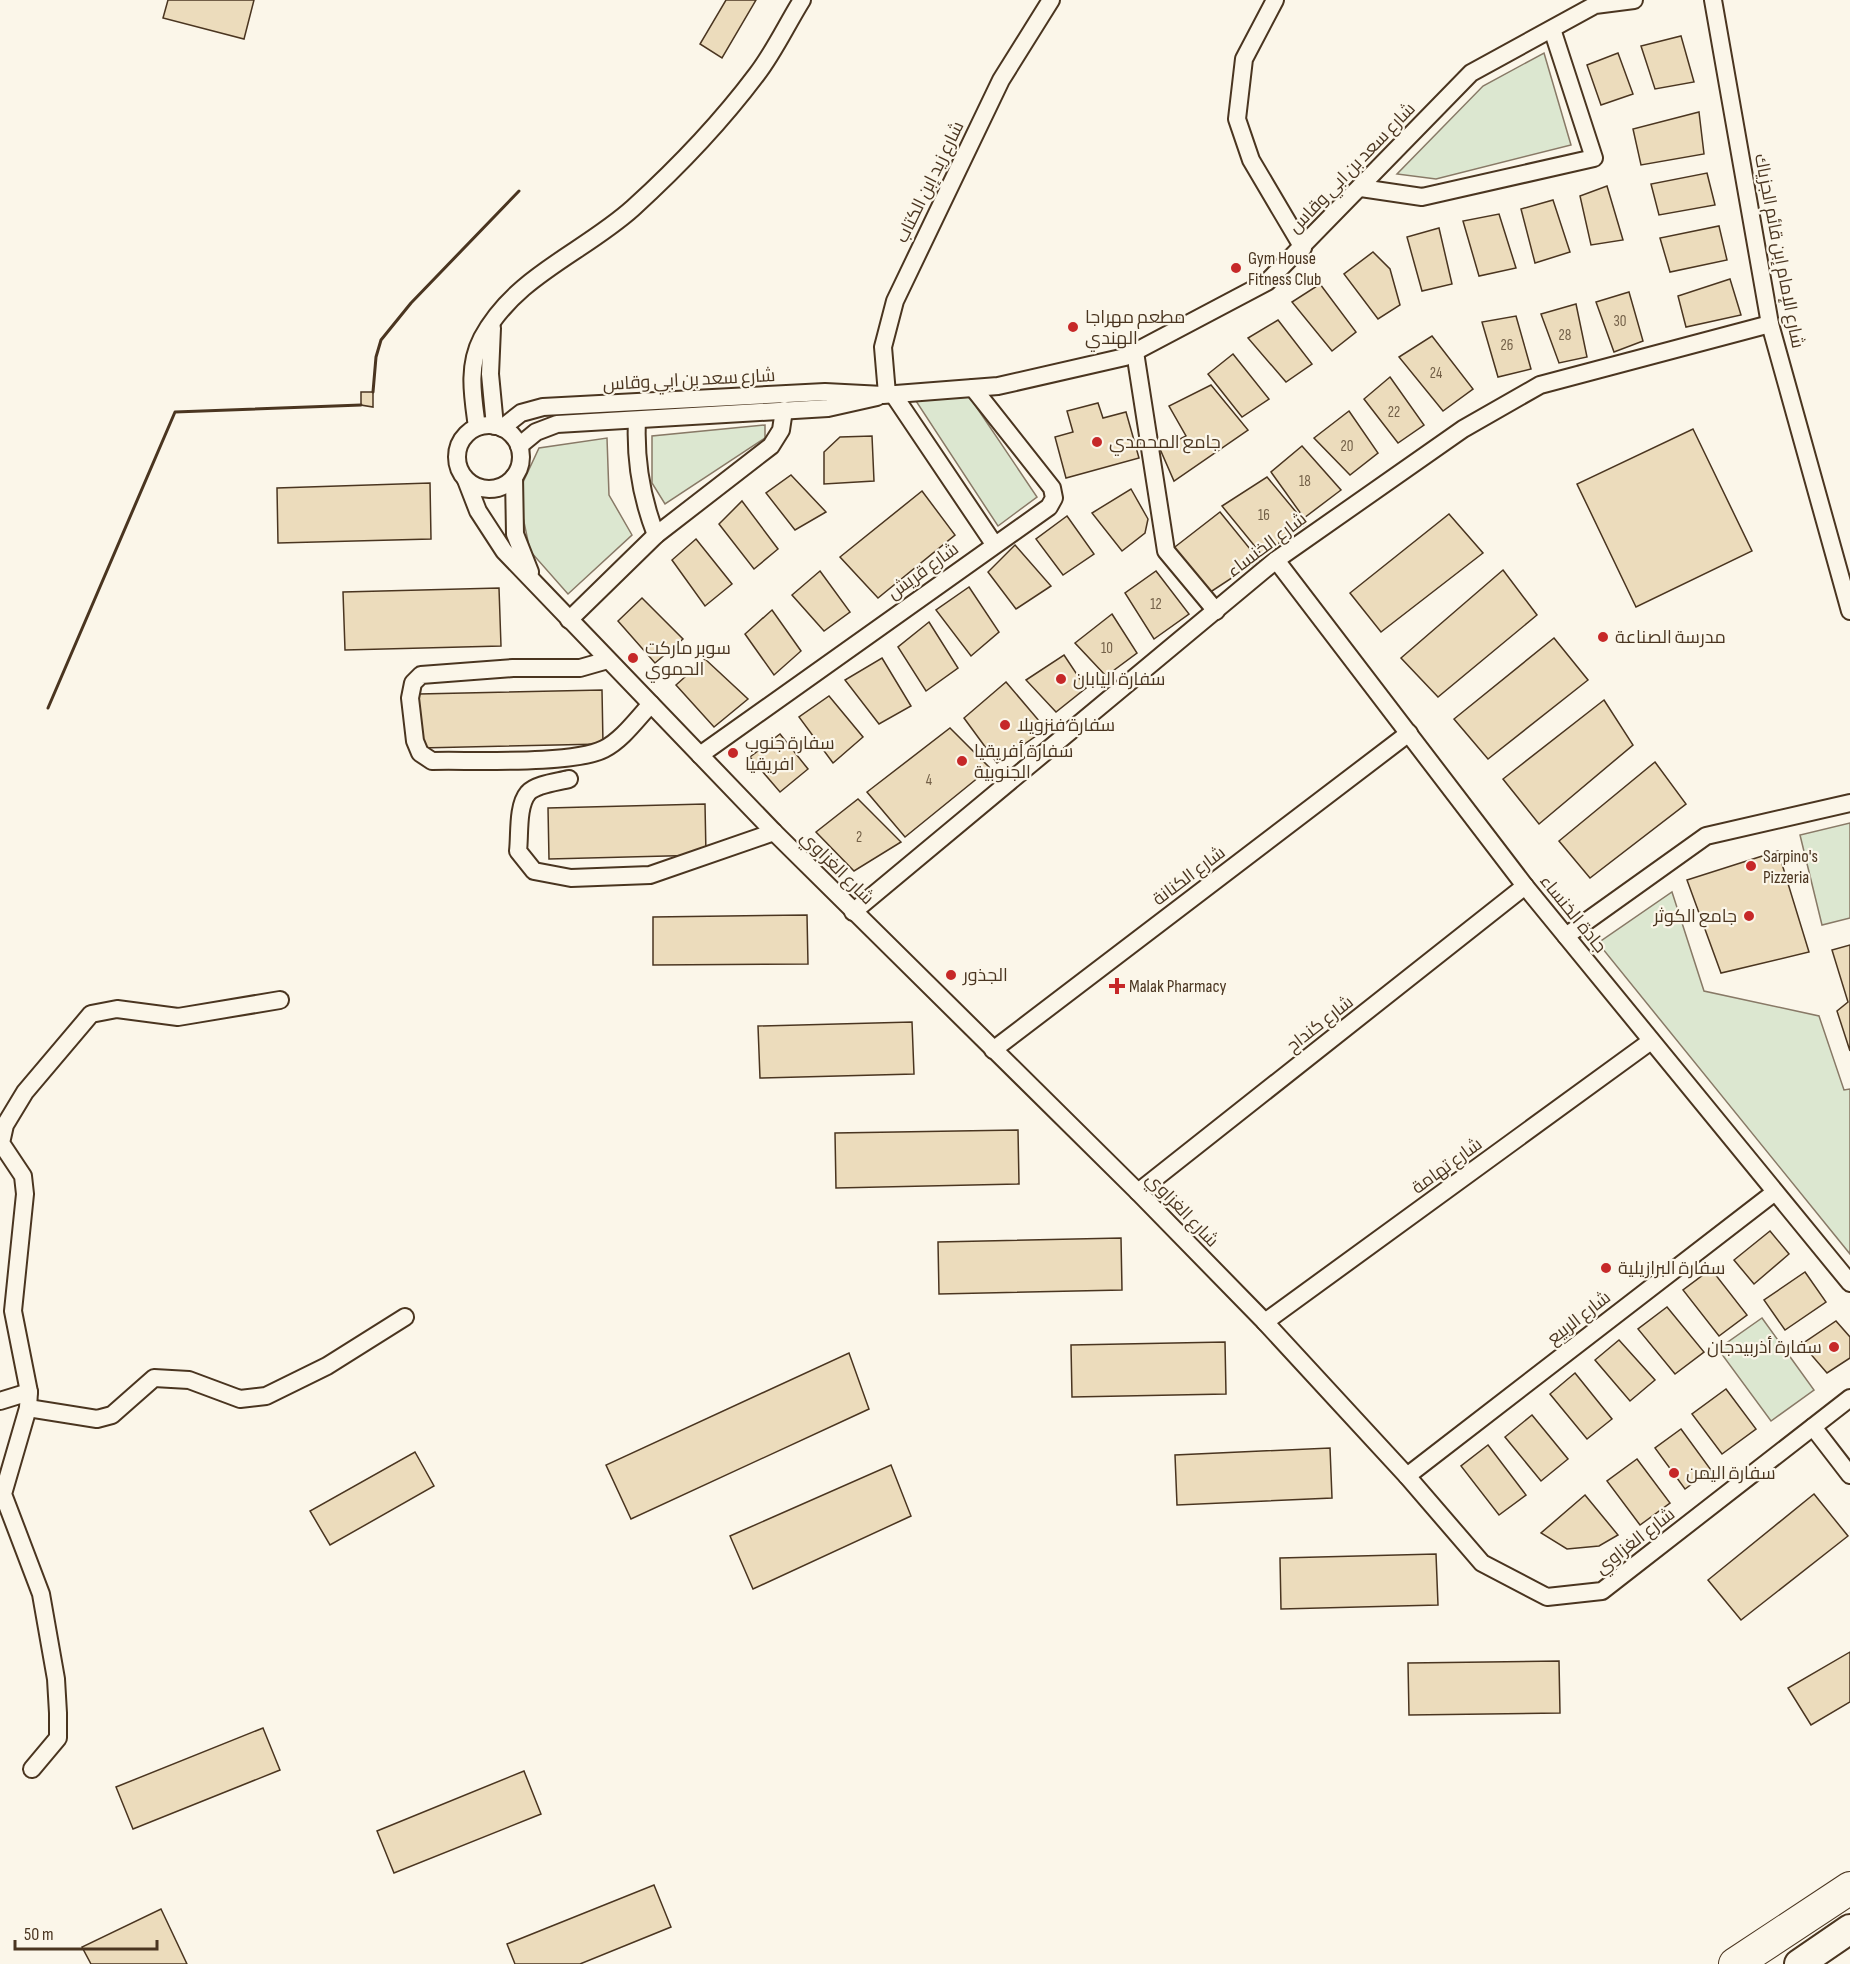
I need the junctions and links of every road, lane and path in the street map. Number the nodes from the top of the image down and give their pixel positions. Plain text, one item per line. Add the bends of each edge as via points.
1 (802, 0) edge
2 (1051, 0) edge
3 (1275, 0) edge
4 (1634, 0) edge
5 (1713, 0) edge
6 (1552, 29) junction
7 (1361, 188) junction
8 (1303, 248) junction
9 (492, 321) junction
10 (1770, 324) junction
11 (1134, 352) junction
12 (973, 388) junction
13 (888, 394) junction
14 (784, 410) junction
15 (637, 420) junction
16 (477, 427) junction
17 (499, 427) junction
18 (519, 446) junction
19 (514, 477) junction
20 (466, 480) junction
21 (656, 535) junction
22 (994, 544) junction
23 (1276, 560) junction
24 (532, 579) junction
25 (1848, 587) edge
26 (1216, 611) junction
27 (1850, 611) edge
28 (569, 620) junction
29 (608, 660) junction
30 (651, 704) junction
31 (1408, 733) junction
32 (700, 755) junction
33 (569, 779) dead end
34 (1850, 803) edge
35 (774, 832) junction
36 (1525, 886) junction
37 (853, 912) junction
38 (1566, 936) junction
39 (280, 1000) dead end
40 (1651, 1041) junction
41 (993, 1050) junction
42 (1138, 1192) junction
43 (1775, 1192) junction
44 (1850, 1283) edge
45 (405, 1317) dead end
46 (1265, 1322) junction
47 (1850, 1398) edge
48 (28, 1400) junction
49 (0, 1401) edge
50 (1813, 1427) junction
51 (1850, 1475) edge
52 (1407, 1476) junction
53 (2, 1489) edge
54 (32, 1769) dead end
55 (1850, 1888) edge
56 (1850, 1929) edge
57 (1735, 1964) edge
58 (1799, 1964) edge

1 - 9 street via 758,74 696,145 631,210 544,270
2 - 13 street, شارع زيد إبن الكتاب via 1001,80 895,301 883,347
3 - 8 street via 1244,58 1237,119 1251,160
4 - 6 street, شارع سعد بن ابي وقاس via 1596,5
5 - 10 street, شارع الإمام إبن قائم الجزياك
6 - 7 street, شارع سعد بن ابي وقاس via 1471,73
6 - 7 street via 1594,158 1422,197
7 - 8 street, شارع سعد بن ابي وقاس
8 - 11 street, شارع سعد بن ابي وقاس via 1267,282
9 - 16 street via 473,365
9 - 17 street via 490,374
10 - 23 street, شارع الخنساء via 1540,385 1463,429
10 - 25 street, شارع الإمام إبن قائم الجزياك
11 - 12 street, شارع سعد بن ابي وقاس via 1010,383
11 - 26 street via 1166,551
12 - 13 street, شارع سعد بن ابي وقاس
12 - 22 street, شارع قريش via 1052,488 1054,498 1049,507
13 - 14 street, شارع سعد بن ابي وقاس via 842,406
13 - 17 street, شارع سعد بن ابي وقاس via 835,392 543,407 521,413
13 - 22 street
14 - 15 street, شارع سعد بن ابي وقاس
14 - 21 street via 781,430 771,446
15 - 18 street, شارع سعد بن ابي وقاس via 557,424 536,432
15 - 21 street via 637,467
16 - 17 street
16 - 20 street via 458,447 457,465
17 - 18 street via 515,438
18 - 19 street via 521,462
19 - 20 street via 507,484 490,489
19 - 24 street, شارع الغزاوي via 515,534
20 - 24 street, شارع الغزاوي via 478,511 504,551
21 - 28 street
22 - 32 street, شارع قريش
23 - 26 street, شارع الخنساء
23 - 31 street, جادة الخنساء
24 - 28 street, شارع الغزاوي
25 - 27 street, شارع الإمام إبن قائم الجزياك
26 - 37 street, شارع الخنساء
28 - 29 street, شارع الغزاوي
29 - 30 street, شارع الغزاوي
29 - 30 street via 580,668 421,675 413,683 410,698 420,753 432,761 568,758 602,750
30 - 32 street, شارع الغزاوي
31 - 36 street, جادة الخنساء
31 - 41 street, شارع الكنانة
32 - 35 street, شارع الغزاوي
33 - 35 street via 537,788 528,793 522,805 519,851 534,871 571,878 650,875
34 - 38 street via 1706,836
35 - 37 street, شارع الغزاوي
36 - 38 street, جادة الخنساء
36 - 42 street, شارع كنداح
37 - 41 street, شارع الغزاوي
38 - 40 street, جادة الخنساء
39 - 48 street via 178,1017 117,1009 91,1014 25,1092 5,1125 1,1143 23,1176 25,1194 13,1311
40 - 43 street, جادة الخنساء
40 - 46 street, شارع تهامة
41 - 42 street, شارع الغزاوي
42 - 46 street, شارع الغزاوي
43 - 44 street, جادة الخنساء
43 - 52 street, شارع الربيع
45 - 48 street via 327,1366 266,1396 240,1399 189,1380 153,1378 112,1415 97,1419
46 - 52 street, شارع الغزاوي
47 - 50 street, شارع الغزاوي
48 - 49 street
48 - 53 street
50 - 51 street
50 - 52 street, شارع الغزاوي via 1602,1591 1548,1597 1482,1563
53 - 54 street via 41,1594 56,1678 58,1738
55 - 57 highway
56 - 58 highway

